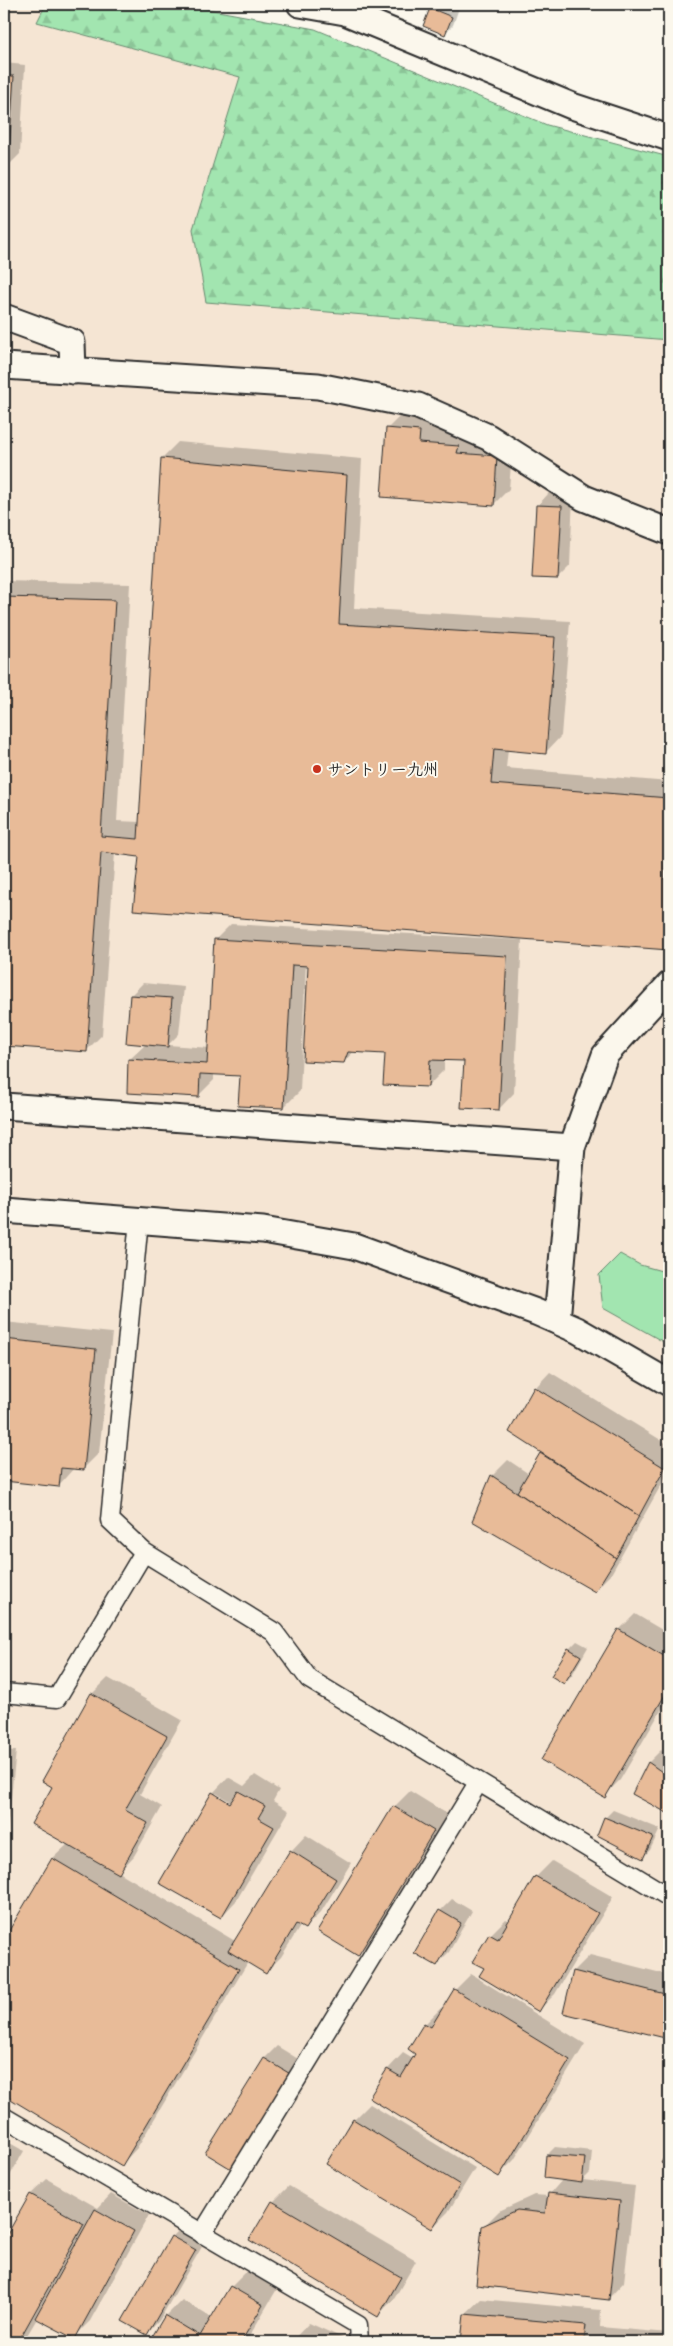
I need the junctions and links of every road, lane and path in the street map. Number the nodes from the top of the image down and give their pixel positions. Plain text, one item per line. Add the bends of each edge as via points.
1 (300, 4) edge
2 (669, 138) edge
3 (4, 317) edge
4 (4, 366) edge
5 (73, 371) junction
6 (669, 532) edge
7 (669, 984) edge
8 (4, 1106) edge
9 (572, 1147) junction
10 (4, 1210) edge
11 (139, 1220) junction
12 (557, 1321) junction
13 (669, 1383) edge
14 (144, 1552) junction
15 (4, 1693) edge
16 (478, 1783) junction
17 (669, 1897) edge
18 (4, 2117) edge
19 (202, 2234) junction
20 (358, 2342) edge

1 - 2 street via 345,12 572,106
3 - 5 street via 72,342
4 - 5 street
5 - 6 street via 318,386 418,406 488,437 584,498
7 - 9 street via 605,1055
8 - 9 street
9 - 12 street
10 - 11 street
11 - 12 street via 264,1230 354,1246
11 - 14 street via 110,1520
12 - 13 street
14 - 15 street via 57,1698
14 - 16 street via 274,1632 308,1679
16 - 17 street
16 - 19 street
18 - 19 street
19 - 20 street via 358,2325

